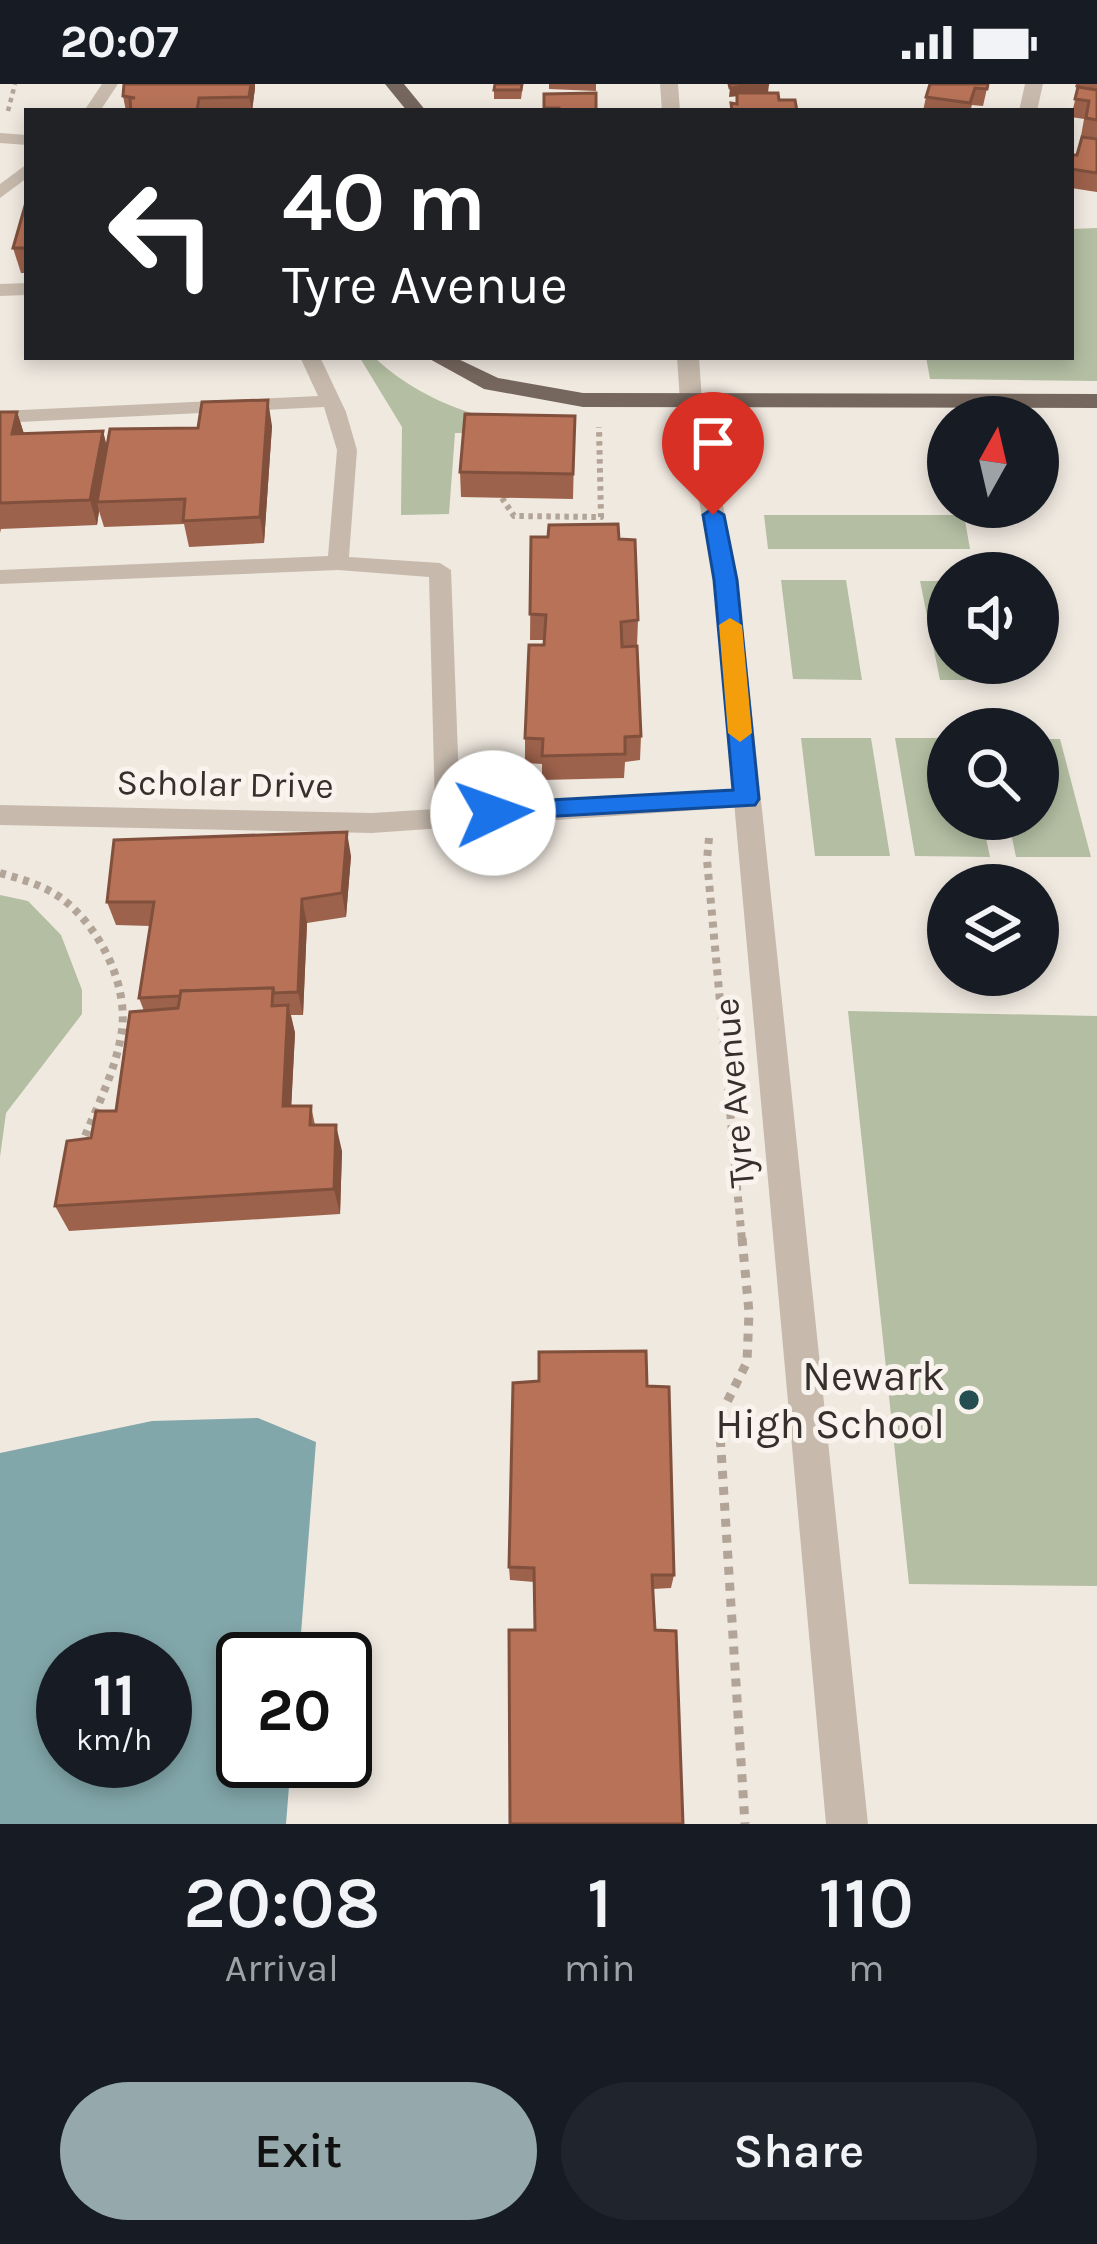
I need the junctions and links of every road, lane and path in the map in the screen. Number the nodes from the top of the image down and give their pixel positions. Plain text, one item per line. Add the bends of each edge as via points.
1 (110, 84) edge
2 (394, 84) edge
3 (95, 98) edge
4 (414, 108) edge
5 (24, 172) edge
6 (0, 193) edge
7 (311, 360) edge
8 (443, 360) edge
9 (688, 360) edge
10 (331, 401) junction
11 (692, 401) junction
12 (1097, 401) edge
13 (0, 417) edge
14 (599, 426) dead end
15 (502, 498) edge
16 (338, 563) junction
17 (0, 577) edge
18 (730, 800) junction
19 (0, 815) edge
20 (448, 815) junction
21 (0, 873) edge
22 (78, 1155) edge
23 (745, 1824) edge
24 (848, 1824) edge

1 - 3 lane
2 - 4 main road
5 - 6 lane
7 - 10 lane
8 - 11 main road via 533,393
9 - 11 street, Tyre Avenue
10 - 13 lane
10 - 16 lane via 347,450
11 - 12 main road
11 - 18 street, Tyre Avenue via 726,580
14 - 15 path via 601,517 514,516
16 - 17 lane
16 - 20 lane via 440,570
18 - 20 lane, Scholar Drive
18 - 23 path via 707,860 749,1312 747,1362 719,1418
18 - 24 street, Tyre Avenue
19 - 20 lane, Scholar Drive via 372,823
21 - 22 path via 58,895 82,918 112,968 124,1010

